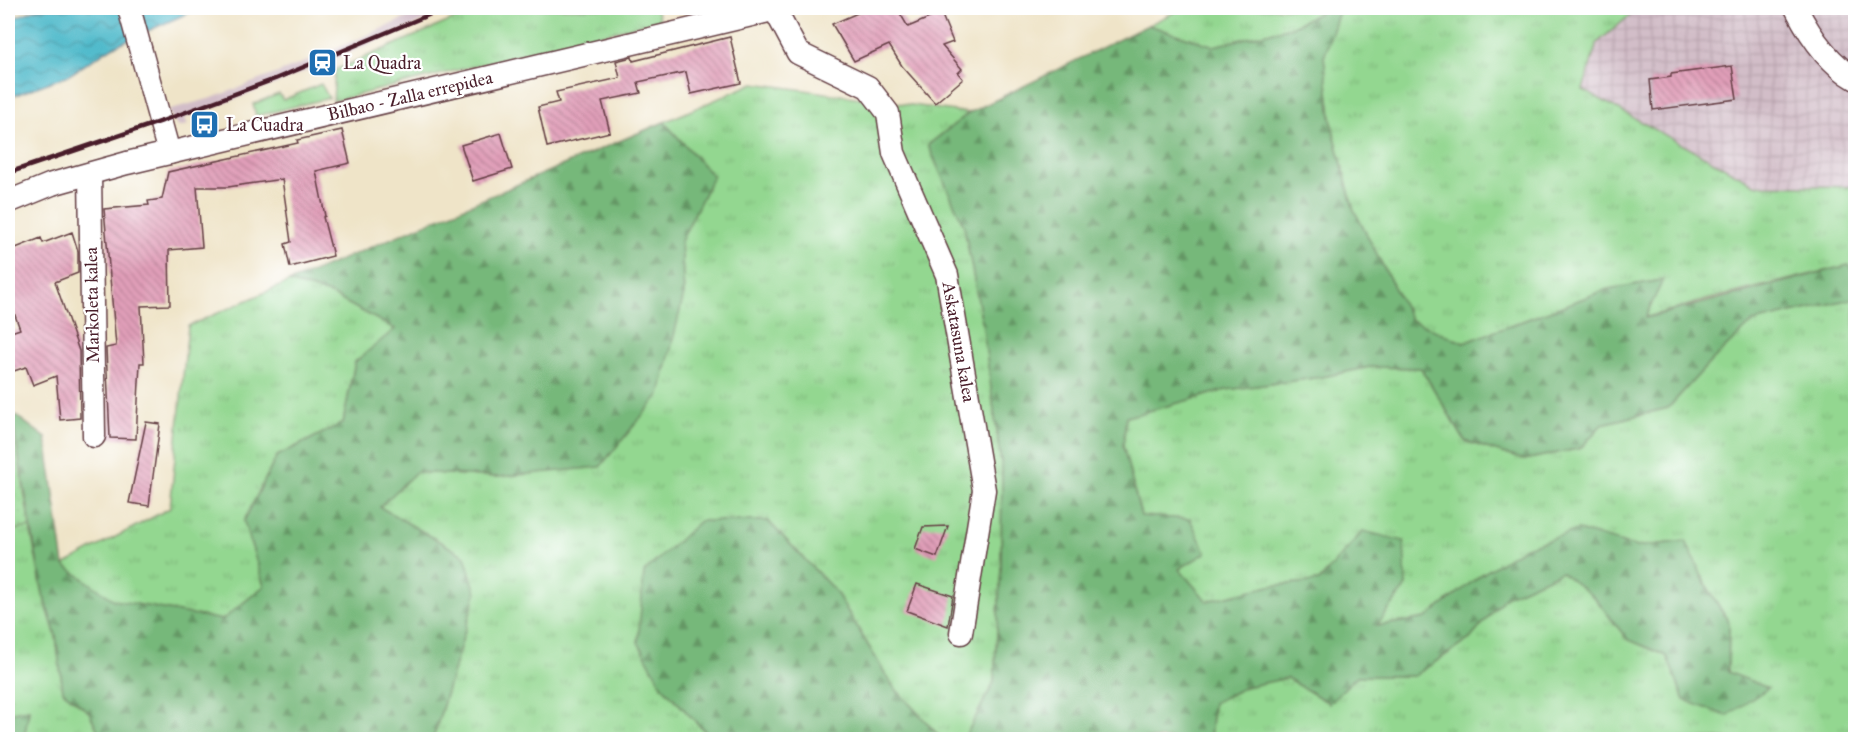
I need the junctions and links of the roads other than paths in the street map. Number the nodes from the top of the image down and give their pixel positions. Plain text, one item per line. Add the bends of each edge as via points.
1 (129, 8) edge
2 (776, 8) edge
3 (1796, 8) edge
4 (1856, 79) edge
5 (169, 153) junction
6 (90, 174) junction
7 (8, 202) edge
8 (94, 436) dead end
9 (961, 633) dead end

1 - 5 street
2 - 5 street, Bilbao - Zalla errepidea
2 - 9 street, Askatasuna kalea via 798,53 868,87 888,113 894,153 948,275 984,490
3 - 4 street via 1814,40 1840,70
5 - 6 street, Bilbao - Zalla errepidea
6 - 7 street, Bilbao - Zalla errepidea
6 - 8 street, Markoleta kalea

